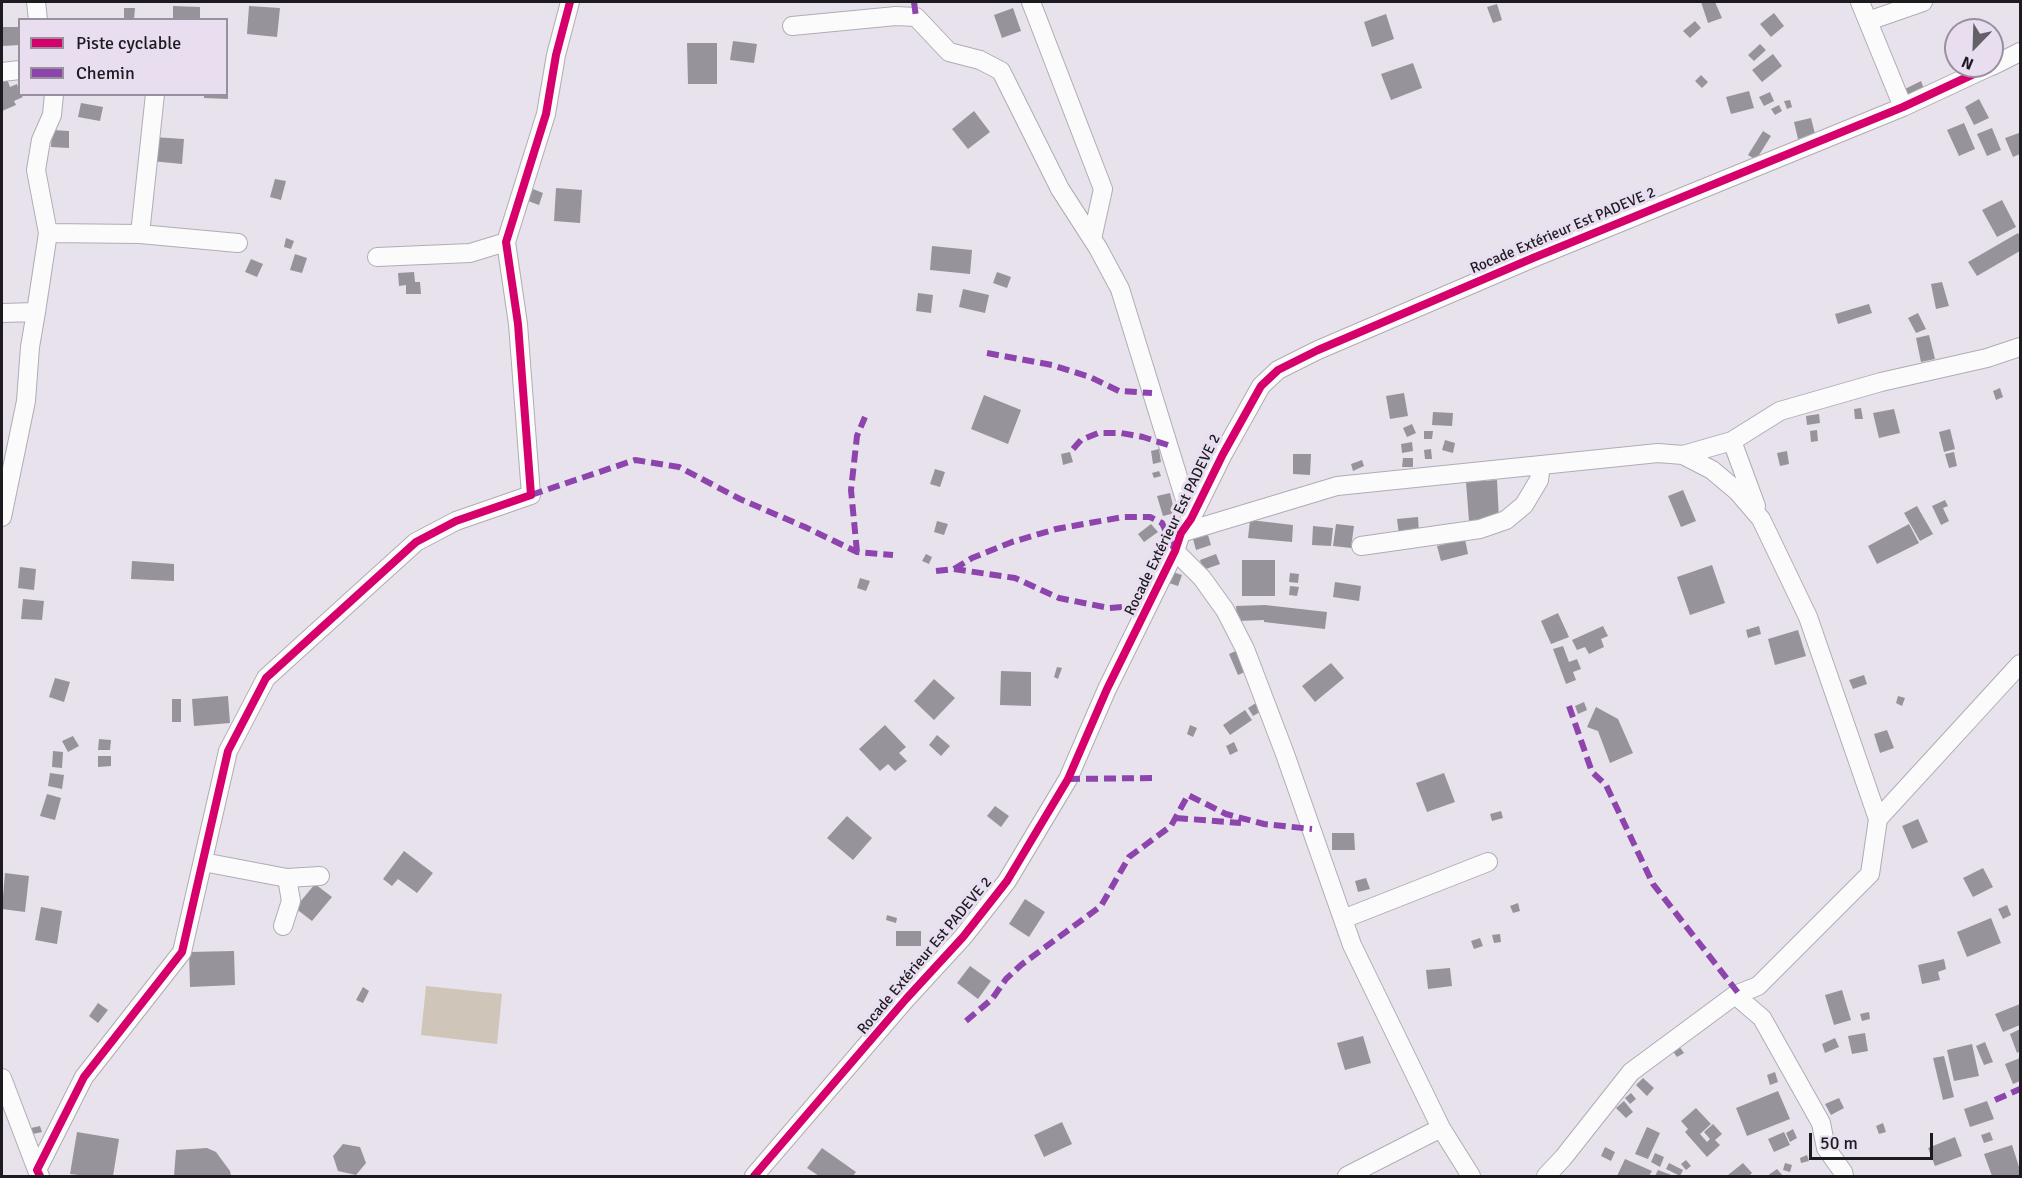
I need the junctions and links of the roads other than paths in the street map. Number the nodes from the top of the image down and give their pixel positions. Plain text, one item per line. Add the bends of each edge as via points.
1 (36, 2) edge
2 (570, 2) edge
3 (1031, 2) edge
4 (1860, 2) edge
5 (1923, 2) edge
6 (38, 18) edge
7 (1868, 21) junction
8 (792, 26) dead end
9 (2020, 52) edge
10 (2004, 60) edge
11 (18, 69) edge
12 (2, 72) edge
13 (1967, 78) edge
14 (54, 96) edge
15 (154, 96) edge
16 (1903, 108) junction
17 (48, 233) junction
18 (140, 234) junction
19 (1092, 239) junction
20 (506, 242) junction
21 (238, 243) dead end
22 (377, 257) dead end
23 (36, 312) junction
24 (2, 313) edge
25 (2020, 347) edge
26 (1732, 441) junction
27 (1683, 455) junction
28 (1540, 465) junction
29 (2, 517) edge
30 (1761, 519) junction
31 (1186, 526) junction
32 (1361, 546) dead end
33 (1175, 551) junction
34 (2020, 664) edge
35 (1878, 819) junction
36 (203, 862) junction
37 (1488, 862) dead end
38 (320, 876) dead end
39 (287, 878) junction
40 (1343, 919) junction
41 (283, 926) dead end
42 (1735, 995) junction
43 (2, 1078) edge
44 (1441, 1128) junction
45 (39, 1173) edge
46 (754, 1176) edge
47 (1347, 1176) edge
48 (1471, 1176) edge
49 (1546, 1176) edge
50 (1844, 1176) edge

1 - 6 street
2 - 20 street via 546,114
3 - 19 street via 1103,189
4 - 7 street
5 - 7 street
7 - 16 street
8 - 19 street via 916,16 949,52 980,60 1001,71 1060,189
9 - 10 street, Rocade Extérieur Est PADEVE 2
11 - 12 street
13 - 16 street, Rocade Extérieur Est PADEVE 2
14 - 17 street via 36,170
15 - 18 street
16 - 31 street, Rocade Extérieur Est PADEVE 2 via 1533,258 1278,370 1261,386 1245,412
17 - 18 street
17 - 23 street
18 - 21 street
19 - 31 street via 1120,289
20 - 22 street via 470,253
20 - 36 street via 518,324 531,495 456,521 416,542 266,678 228,751
23 - 24 street
23 - 29 street via 26,401
25 - 26 street via 1780,411
26 - 27 street
26 - 30 street
27 - 28 street via 1658,453
27 - 30 street via 1712,470
28 - 31 street via 1336,486
28 - 32 street via 1539,480 1524,505 1506,520 1480,528
30 - 35 street via 1808,617
31 - 33 street, Rocade Extérieur Est PADEVE 2
33 - 40 street via 1202,578 1225,610 1245,649
33 - 46 street, Rocade Extérieur Est PADEVE 2 via 1068,778 1007,880 963,937
34 - 35 street
35 - 42 street via 1870,874 1758,986
36 - 39 street
36 - 45 street via 182,952 84,1077
37 - 40 street
38 - 39 street
39 - 41 street via 291,901
40 - 44 street via 1386,1018
42 - 49 street via 1631,1072
42 - 50 street via 1762,1018 1821,1123 1826,1148
43 - 45 street
44 - 47 street
44 - 48 street

